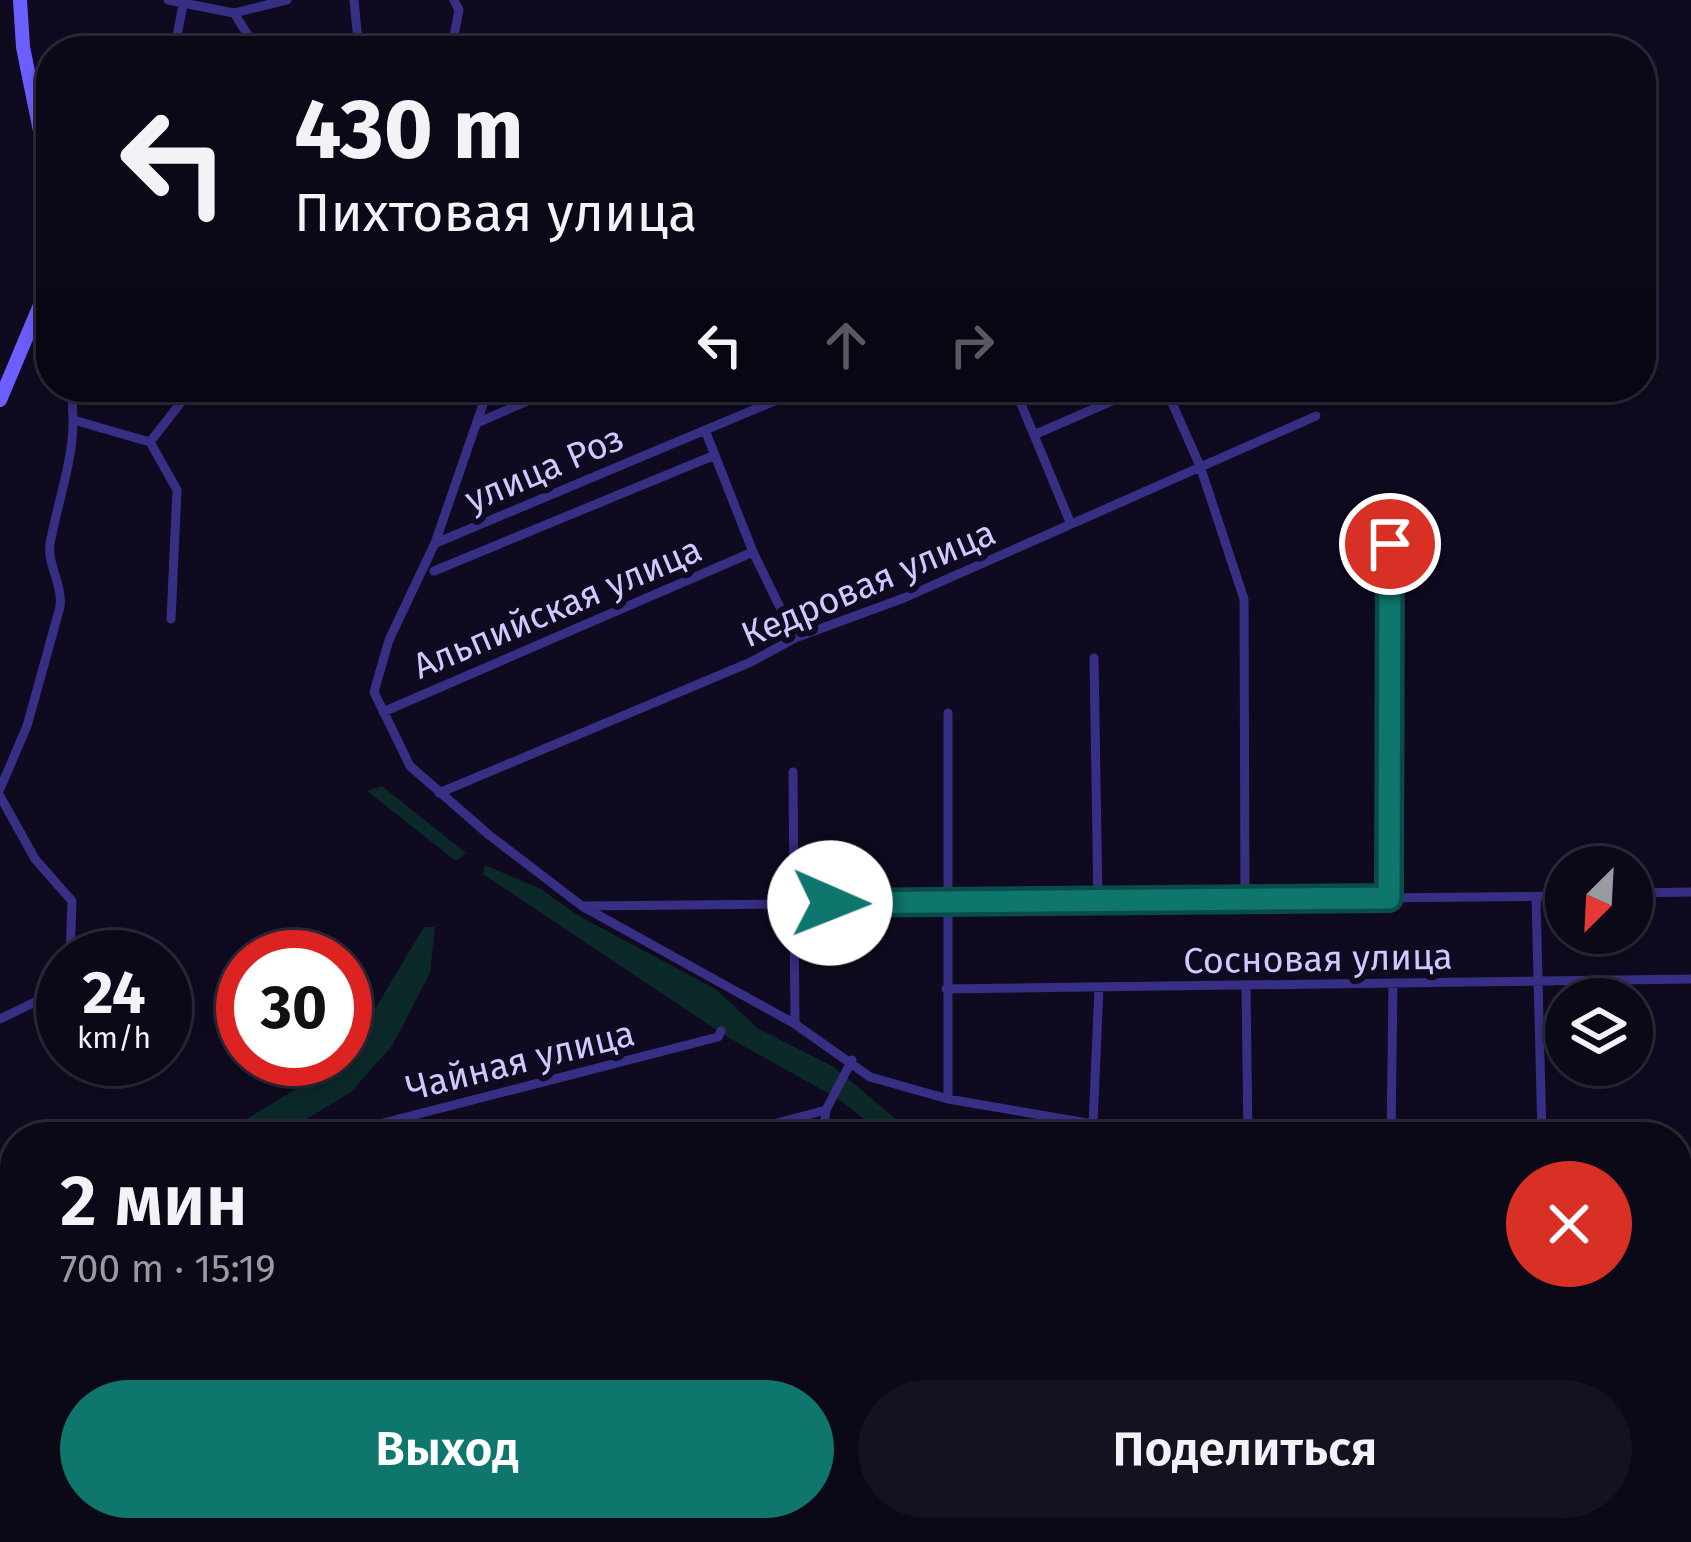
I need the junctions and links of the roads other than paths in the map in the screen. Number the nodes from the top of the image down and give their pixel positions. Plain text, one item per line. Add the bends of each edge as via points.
1 (20, 0) edge
2 (168, 0) edge
3 (287, 0) edge
4 (354, 0) edge
5 (454, 0) edge
6 (183, 4) junction
7 (241, 8) edge
8 (177, 36) edge
9 (252, 36) edge
10 (358, 36) edge
11 (454, 36) edge
12 (31, 93) junction
13 (36, 93) edge
14 (36, 116) edge
15 (36, 318) edge
16 (0, 400) edge
17 (73, 402) edge
18 (181, 402) edge
19 (485, 402) edge
20 (525, 402) edge
21 (772, 402) edge
22 (1021, 402) edge
23 (1110, 402) edge
24 (1172, 402) edge
25 (1316, 416) dead end
26 (76, 421) junction
27 (479, 422) junction
28 (705, 430) junction
29 (1036, 434) junction
30 (150, 442) junction
31 (715, 455) junction
32 (1200, 466) junction
33 (1385, 498) dead end
34 (1070, 522) junction
35 (435, 543) junction
36 (753, 552) junction
37 (434, 571) dead end
38 (172, 619) dead end
39 (795, 638) junction
40 (1094, 658) dead end
41 (383, 712) junction
42 (948, 713) dead end
43 (793, 772) dead end
44 (0, 792) edge
45 (439, 794) junction
46 (1691, 892) edge
47 (1653, 893) edge
48 (1536, 897) junction
49 (1545, 897) edge
50 (1389, 898) junction
51 (790, 902) junction
52 (1245, 902) junction
53 (1098, 903) junction
54 (946, 904) junction
55 (582, 906) junction
56 (71, 930) edge
57 (1691, 979) edge
58 (1538, 981) junction
59 (1393, 983) junction
60 (1246, 986) junction
61 (1100, 988) junction
62 (946, 989) junction
63 (36, 1002) edge
64 (0, 1019) edge
65 (795, 1024) junction
66 (721, 1030) dead end
67 (852, 1060) junction
68 (948, 1099) junction
69 (826, 1110) junction
70 (398, 1119) junction
71 (386, 1122) edge
72 (399, 1122) edge
73 (781, 1122) edge
74 (825, 1122) edge
75 (1081, 1122) edge
76 (1093, 1122) edge
77 (1248, 1122) edge
78 (1391, 1122) edge
79 (1542, 1122) edge

1 - 12 street
2 - 6 street
3 - 7 street
4 - 10 street
5 - 11 street
6 - 7 street
6 - 8 street
7 - 9 street
12 - 13 street
12 - 14 street
15 - 16 street
17 - 26 street
18 - 30 street
19 - 27 street
20 - 27 street
21 - 28 street, улица Роз
22 - 29 street
23 - 29 street
24 - 32 street
25 - 32 street, Кедровая улица
26 - 30 street
26 - 44 street via 49,550 60,608
27 - 35 street
28 - 31 street
28 - 35 street, улица Роз
29 - 34 street
30 - 38 street via 177,490
31 - 36 street
31 - 37 street, улица Роз
32 - 34 street, Кедровая улица
32 - 52 street via 1244,599
33 - 50 street
34 - 39 street, Кедровая улица
35 - 41 street via 388,640 374,692
36 - 39 street
36 - 41 street, Альпийская улица
39 - 45 street, Кедровая улица
40 - 53 street
41 - 45 street via 410,766
42 - 54 street
43 - 51 street
44 - 56 street via 35,859 72,901
45 - 55 street
46 - 47 street
48 - 49 street
48 - 50 street
48 - 58 street
50 - 52 street
51 - 54 street
51 - 55 street
51 - 65 street
52 - 53 street
53 - 54 street
54 - 62 street
55 - 65 street
57 - 58 street, Сосновая улица
58 - 59 street, Сосновая улица
58 - 79 street
59 - 60 street, Сосновая улица
59 - 78 street
60 - 61 street, Сосновая улица
60 - 77 street
61 - 62 street, Сосновая улица
61 - 76 street
62 - 68 street
63 - 64 street
65 - 67 street
66 - 70 street, Чайная улица
67 - 68 street via 870,1077
67 - 69 street
68 - 75 street
69 - 73 street
69 - 74 street
70 - 71 street, Чайная улица
70 - 72 street

